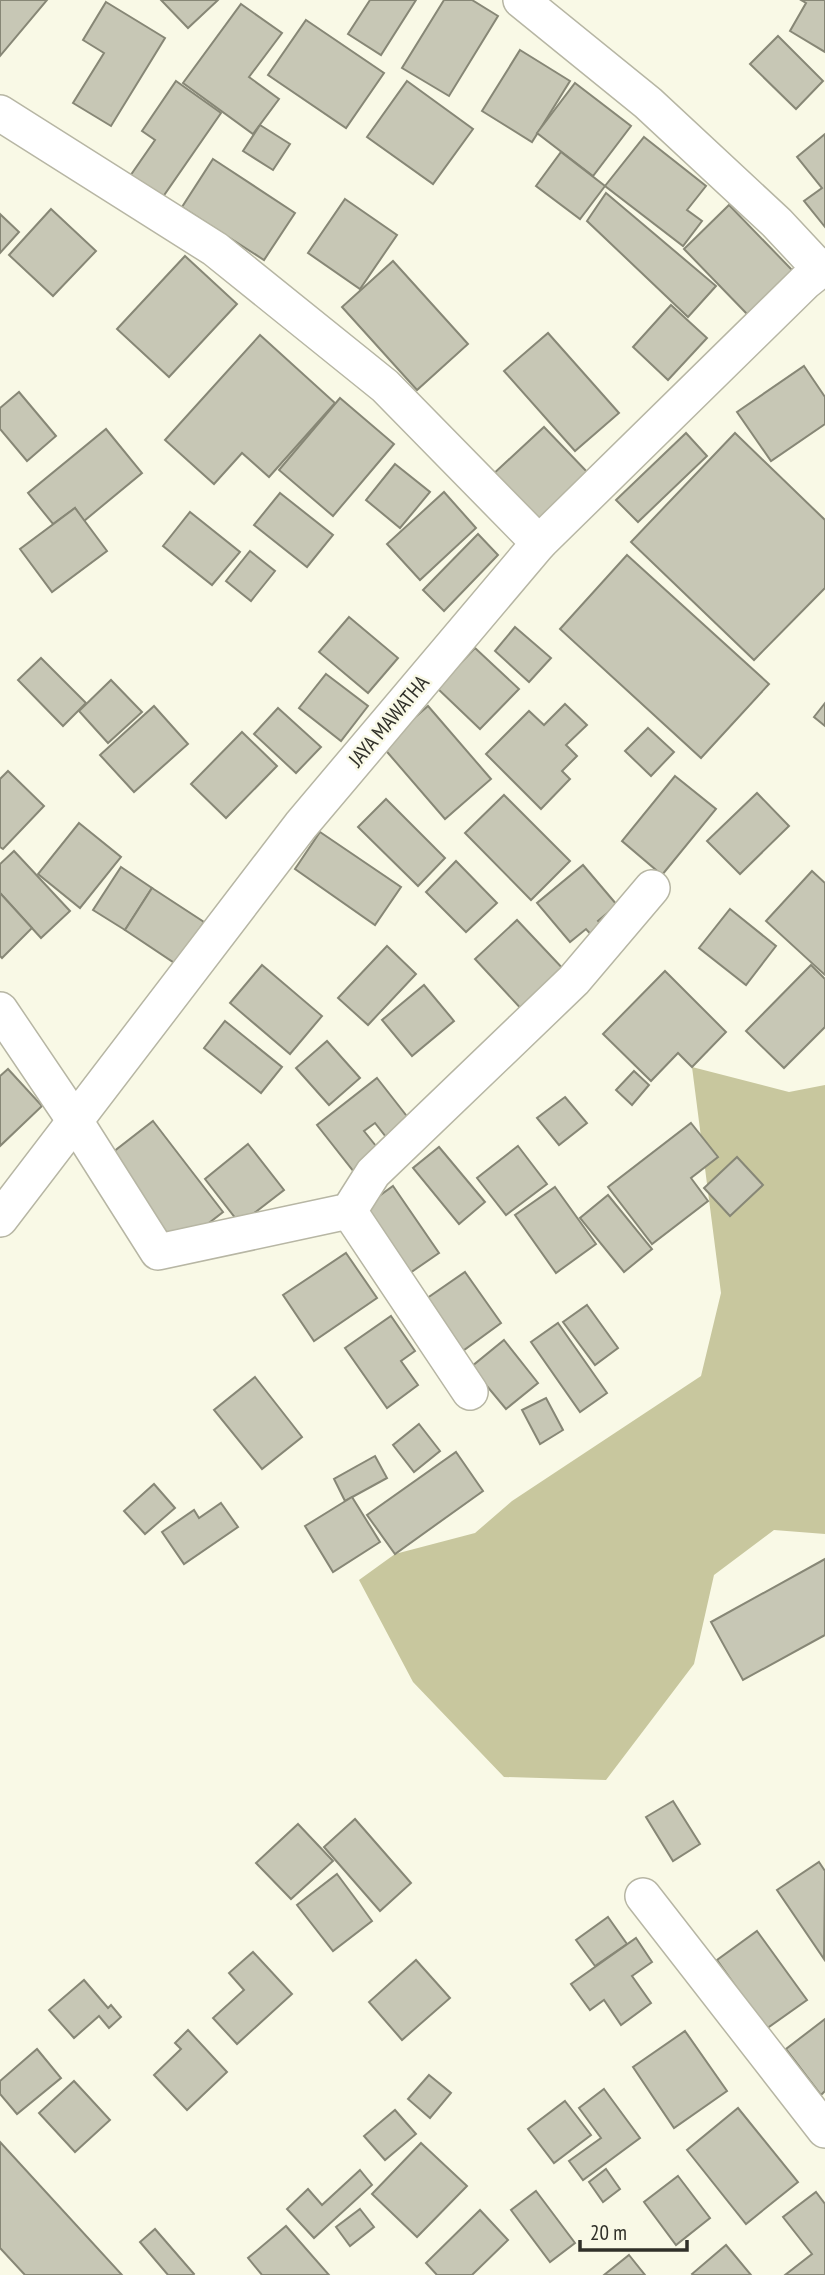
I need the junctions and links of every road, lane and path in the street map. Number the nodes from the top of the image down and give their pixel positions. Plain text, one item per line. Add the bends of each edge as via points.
1 (521, 0) edge
2 (0, 113) edge
3 (819, 280) edge
4 (539, 543) junction
5 (652, 888) dead end
6 (0, 1010) edge
7 (75, 1121) junction
8 (349, 1211) junction
9 (0, 1219) edge
10 (470, 1392) dead end
11 (643, 1896) dead end
12 (825, 2130) edge

1 - 3 street via 648,103 777,223
2 - 4 street via 215,249 385,386
3 - 4 street, JAYA MAWATHA
4 - 7 street, JAYA MAWATHA via 301,825
5 - 8 street via 574,980 373,1173
6 - 7 street
7 - 8 street via 158,1252
7 - 9 street, JAYA MAWATHA
8 - 10 street
11 - 12 street

